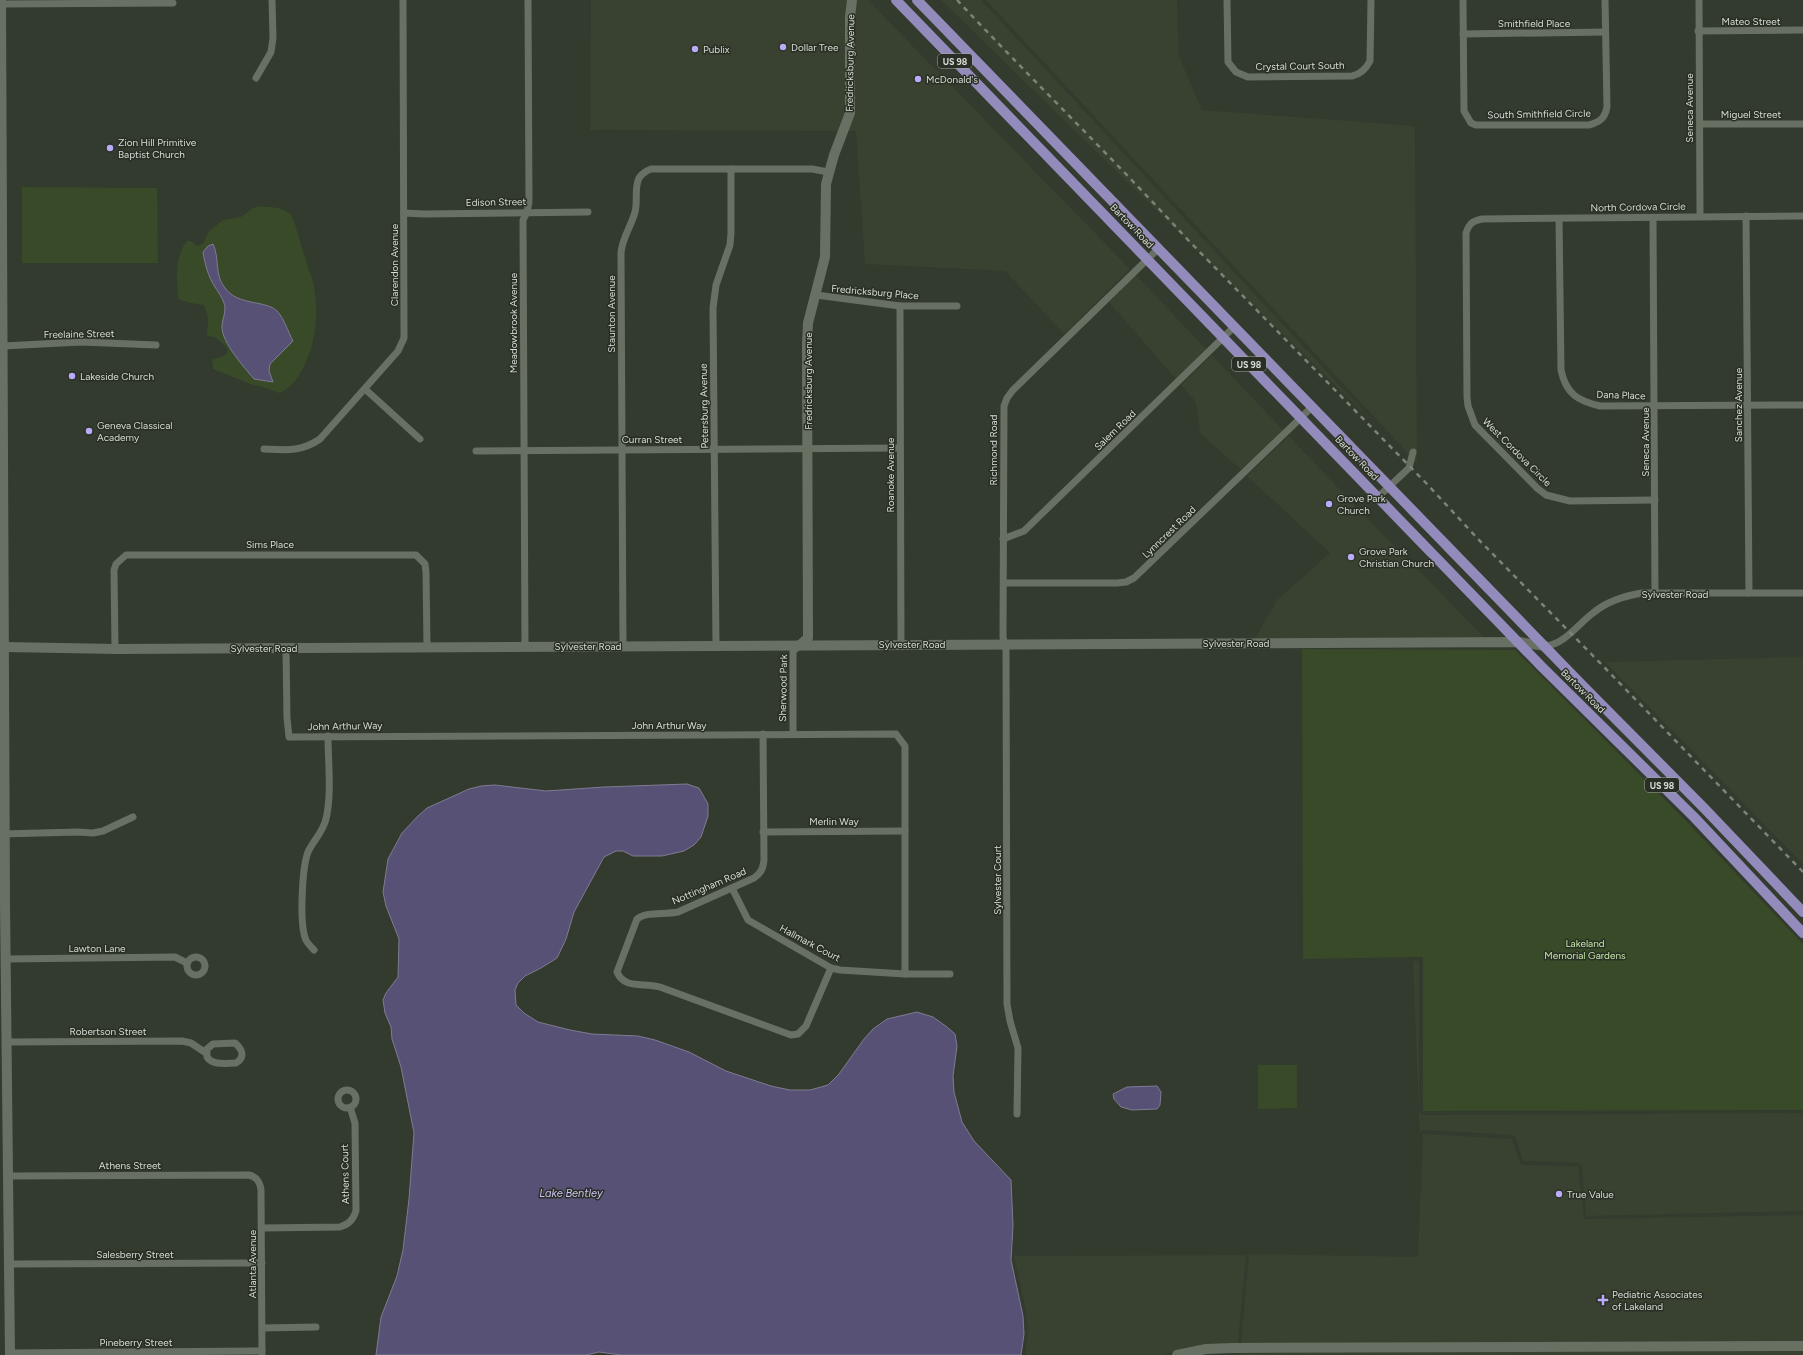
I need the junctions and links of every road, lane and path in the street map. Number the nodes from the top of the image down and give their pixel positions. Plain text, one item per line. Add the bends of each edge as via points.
1 (272, 0) edge
2 (403, 0) edge
3 (528, 0) edge
4 (852, 0) edge
5 (896, 0) edge
6 (917, 0) edge
7 (1227, 0) edge
8 (1371, 0) edge
9 (1463, 0) edge
10 (1605, 0) edge
11 (1698, 0) edge
12 (1, 2) edge
13 (173, 3) dead end
14 (1803, 30) edge
15 (1698, 31) junction
16 (1605, 32) junction
17 (1463, 34) junction
18 (256, 78) dead end
19 (1, 114) edge
20 (1700, 124) junction
21 (1803, 124) edge
22 (731, 169) junction
23 (828, 172) junction
24 (527, 212) junction
25 (588, 212) dead end
26 (404, 213) junction
27 (1700, 216) junction
28 (1746, 216) junction
29 (1803, 216) edge
30 (1653, 218) junction
31 (1559, 219) junction
32 (1473, 221) joint
33 (1, 240) edge
34 (1158, 249) junction
35 (1147, 259) junction
36 (816, 295) junction
37 (900, 306) junction
38 (957, 306) dead end
39 (1234, 327) junction
40 (1224, 338) junction
41 (156, 345) dead end
42 (2, 352) edge
43 (365, 389) junction
44 (1748, 405) junction
45 (1803, 405) edge
46 (1655, 406) junction
47 (1312, 407) junction
48 (1302, 418) junction
49 (420, 439) dead end
50 (807, 448) junction
51 (900, 448) junction
52 (264, 449) dead end
53 (715, 449) junction
54 (524, 450) junction
55 (621, 450) junction
56 (476, 451) dead end
57 (1413, 452) dead end
58 (1390, 487) junction
59 (1378, 497) junction
60 (1655, 500) junction
61 (1003, 539) junction
62 (1004, 583) junction
63 (1750, 593) junction
64 (1803, 593) edge
65 (1655, 594) junction
66 (1519, 642) junction
67 (1005, 643) junction
68 (901, 644) junction
69 (800, 645) junction
70 (427, 646) junction
71 (525, 646) junction
72 (623, 646) junction
73 (716, 646) junction
74 (1545, 646) junction
75 (5, 647) junction
76 (286, 648) junction
77 (115, 649) junction
78 (763, 734) junction
79 (793, 734) junction
80 (328, 736) junction
81 (2, 758) edge
82 (133, 817) dead end
83 (905, 831) junction
84 (764, 832) junction
85 (2, 834) edge
86 (732, 888) junction
87 (1803, 912) edge
88 (1803, 933) edge
89 (314, 950) dead end
90 (6, 959) junction
91 (187, 963) dead end
92 (831, 968) junction
93 (906, 974) junction
94 (950, 974) dead end
95 (7, 1042) junction
96 (206, 1053) junction
97 (350, 1108) dead end
98 (1016, 1114) dead end
99 (4, 1119) edge
100 (8, 1176) junction
101 (253, 1176) joint
102 (4, 1220) edge
103 (262, 1228) junction
104 (262, 1263) junction
105 (9, 1264) junction
106 (316, 1327) dead end
107 (262, 1328) junction
108 (1803, 1346) edge
109 (262, 1353) edge
110 (10, 1354) edge
111 (1177, 1355) edge

1 - 18 street via 271,52
2 - 26 street, Clarendon Avenue
3 - 24 street, Meadowbrook Avenue
4 - 23 street, Fredricksburg Avenue via 850,113
5 - 35 main road, Bartow Road / US 98
6 - 34 main road, Bartow Road / US 98
7 - 8 street, Crystal Court South via 1228,62 1234,70 1248,77 1360,74 1370,61
9 - 17 street
10 - 16 street
11 - 15 street, Seneca Avenue
12 - 13 street
12 - 19 street
14 - 15 street, Mateo Street
15 - 20 street, Seneca Avenue
16 - 17 street, Smithfield Place
16 - 17 street, South Smithfield Circle via 1606,107 1604,117 1598,123 1589,125 1471,123 1464,112
19 - 33 street
20 - 21 street, Miguel Street
20 - 27 street, Seneca Avenue
22 - 23 street, Staunton Avenue via 812,169
22 - 53 street, Petersburg Avenue via 730,245 714,296
22 - 55 street, Staunton Avenue via 651,169 644,172 637,183 635,212 620,253
23 - 36 street, Fredricksburg Avenue via 825,257
24 - 25 street, Edison Street
24 - 26 street, Edison Street
24 - 54 street, Meadowbrook Avenue via 523,220
26 - 43 street, Clarendon Avenue via 404,338 398,351
27 - 28 street, North Cordova Circle
27 - 30 street, North Cordova Circle
28 - 29 street, North Cordova Circle
28 - 44 street, Sanchez Avenue
30 - 31 street, North Cordova Circle
30 - 46 street, Seneca Avenue
31 - 32 street, North Cordova Circle
31 - 46 street, Dana Place via 1560,354 1564,382 1573,394 1584,402 1600,406
32 - 60 street, West Cordova Circle via 1466,233 1467,397 1475,425 1546,495 1570,501
33 - 42 street
34 - 35 street, Richmond Road
34 - 39 main road, Bartow Road / US 98
35 - 40 main road, Bartow Road / US 98
35 - 61 street, Richmond Road via 1007,398 1003,419
36 - 37 street, Fredricksburg Place
36 - 50 street, Fredricksburg Avenue via 808,323 806,345
37 - 38 street, Fredricksburg Place
37 - 51 street, Roanoke Avenue
39 - 40 street, Salem Road
39 - 47 main road, Bartow Road / US 98
40 - 48 main road, Bartow Road / US 98
40 - 61 street, Salem Road via 1024,531
41 - 42 street, Freelaine Street via 81,342
42 - 75 street
43 - 49 street
43 - 52 street, Clarendon Avenue via 320,439 310,446 298,450
44 - 45 street, Dana Place
44 - 46 street, Dana Place
44 - 63 street, Sanchez Avenue
46 - 60 street, Seneca Avenue
47 - 48 street, Lynncrest Road
47 - 58 main road, Bartow Road / US 98
48 - 59 main road, Bartow Road / US 98
48 - 62 street, Lynncrest Road via 1134,578 1117,583
50 - 51 street, Curran Street
50 - 53 street, Curran Street
50 - 69 street, Fredricksburg Avenue via 808,638
51 - 68 street, Roanoke Avenue
53 - 55 street, Curran Street
53 - 73 street, Petersburg Avenue
54 - 55 street, Curran Street
54 - 56 street, Curran Street
54 - 71 street, Meadowbrook Avenue
55 - 72 street, Staunton Avenue
57 - 58 street via 1410,468
58 - 59 street
58 - 74 main road, Bartow Road / US 98
59 - 66 main road, Bartow Road / US 98
60 - 65 street, Seneca Avenue
61 - 62 street, Richmond Road
62 - 67 street, Richmond Road
63 - 64 street, Sylvester Road
63 - 65 street, Sylvester Road
65 - 74 street, Sylvester Road via 1616,599 1593,613 1561,642
66 - 67 street, Sylvester Road
66 - 74 street, Sylvester Road
66 - 88 main road, Bartow Road / US 98 via 1699,822
67 - 68 street, Sylvester Road
67 - 98 street, Sylvester Court via 1007,1004 1018,1048
68 - 69 street, Sylvester Road
69 - 73 street, Sylvester Road
69 - 79 street, Sherwood Park via 792,651
70 - 71 street, Sylvester Road
70 - 76 street, Sylvester Road
70 - 77 street, Sims Place via 426,572 425,564 416,555 126,555 116,564
71 - 72 street, Sylvester Road
72 - 73 street, Sylvester Road
74 - 87 main road, Bartow Road / US 98
75 - 77 street, Sylvester Road
75 - 81 street
76 - 77 street, Sylvester Road
76 - 80 street, John Arthur Way via 289,737
78 - 79 street, John Arthur Way
78 - 80 street, John Arthur Way
78 - 84 street, Nottingham Road
79 - 83 street, John Arthur Way via 896,734 905,746
80 - 89 street via 328,809 321,830 309,850 303,871 303,926 306,940
81 - 85 street
82 - 85 street via 93,833
83 - 84 street, Merlin Way
83 - 93 street, John Arthur Way
84 - 86 street, Nottingham Road via 764,864 760,874
85 - 90 street
86 - 92 street, Hallmark Court via 748,920
86 - 92 street, Nottingham Road via 678,912 643,915 637,919 618,965 617,972 620,978 631,984 660,987 791,1035 798,1034 806,1026
90 - 91 street, Lawton Lane via 175,957
90 - 95 street
92 - 93 street, Hallmark Court
93 - 94 street, Hallmark Court
95 - 96 street, Robertson Street via 182,1041 191,1043
95 - 99 street
96 - 96 street, Robertson Street via 209,1060 216,1063 236,1063 242,1058 240,1047 235,1043 213,1044
97 - 103 street, Athens Court via 355,1123 356,1211 353,1218 347,1224 334,1228
99 - 100 street
100 - 101 street, Athens Street
100 - 102 street
101 - 103 street, Atlanta Avenue via 260,1182
102 - 105 street
103 - 104 street, Atlanta Avenue
104 - 105 street, Salesberry Street
104 - 107 street, Atlanta Avenue
105 - 110 street
106 - 107 street
107 - 109 street, Atlanta Avenue
108 - 111 street via 1233,1348 1206,1349
109 - 110 street, Pineberry Street

